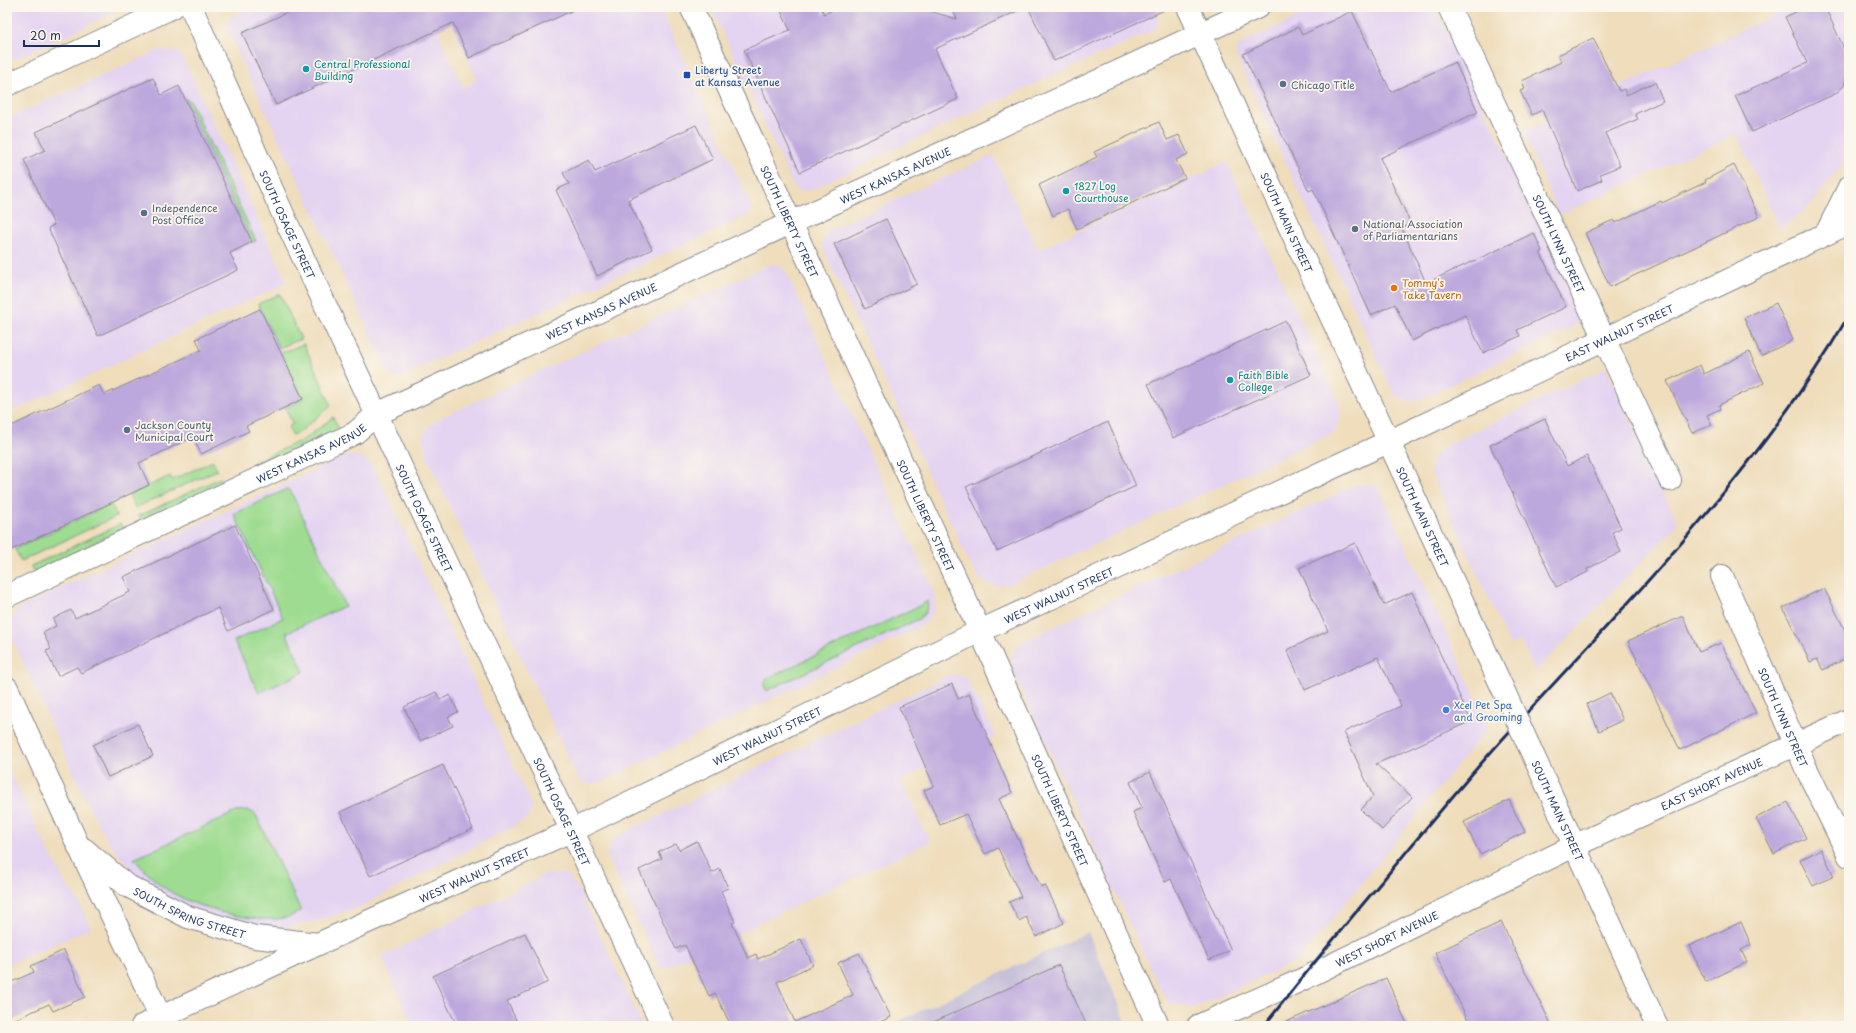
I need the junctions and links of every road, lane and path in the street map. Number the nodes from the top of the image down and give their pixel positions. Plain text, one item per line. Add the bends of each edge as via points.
1 (173, 7) edge
2 (191, 7) edge
3 (691, 7) edge
4 (1188, 7) edge
5 (1258, 7) edge
6 (1449, 7) edge
7 (1201, 34) junction
8 (7, 85) edge
9 (1849, 187) edge
10 (791, 223) junction
11 (1849, 223) edge
12 (1826, 234) junction
13 (1605, 339) junction
14 (377, 414) junction
15 (1390, 441) junction
16 (1670, 480) dead end
17 (1722, 576) dead end
18 (7, 596) edge
19 (980, 631) junction
20 (7, 688) edge
21 (1849, 720) edge
22 (1796, 744) junction
23 (571, 831) junction
24 (77, 843) junction
25 (1574, 846) junction
26 (1849, 856) edge
27 (318, 944) junction
28 (156, 1023) edge
29 (663, 1026) edge
30 (1158, 1026) edge
31 (1198, 1026) edge
32 (1657, 1026) edge

1 - 8 street
2 - 14 street, SOUTH OSAGE STREET via 286,221
3 - 10 street, SOUTH LIBERTY STREET
4 - 7 street, SOUTH MAIN STREET
5 - 7 street, WEST KANSAS AVENUE
6 - 13 street, SOUTH LYNN STREET
7 - 10 street, WEST KANSAS AVENUE
7 - 15 street, SOUTH MAIN STREET
9 - 12 street
10 - 14 street, WEST KANSAS AVENUE
10 - 19 street, SOUTH LIBERTY STREET
11 - 12 street, EAST WALNUT STREET
12 - 13 street, EAST WALNUT STREET
13 - 15 street, EAST WALNUT STREET
13 - 16 street, SOUTH LYNN STREET
14 - 18 street, WEST KANSAS AVENUE via 349,436
14 - 23 street, SOUTH OSAGE STREET
15 - 19 street, WEST WALNUT STREET
15 - 25 street, SOUTH MAIN STREET, bridge
17 - 22 street, SOUTH LYNN STREET
19 - 23 street, WEST WALNUT STREET
19 - 30 street, SOUTH LIBERTY STREET
20 - 24 street, SOUTH SPRING STREET
21 - 22 street, EAST SHORT AVENUE
22 - 25 street, EAST SHORT AVENUE
22 - 26 street, SOUTH LYNN STREET
23 - 27 street, WEST WALNUT STREET
23 - 29 street, SOUTH OSAGE STREET
24 - 27 street, SOUTH SPRING STREET via 126,885 188,917 255,937
24 - 28 street, SOUTH SPRING STREET
25 - 31 street, WEST SHORT AVENUE via 1299,981
25 - 32 street, SOUTH MAIN STREET
27 - 28 street, WEST WALNUT STREET

